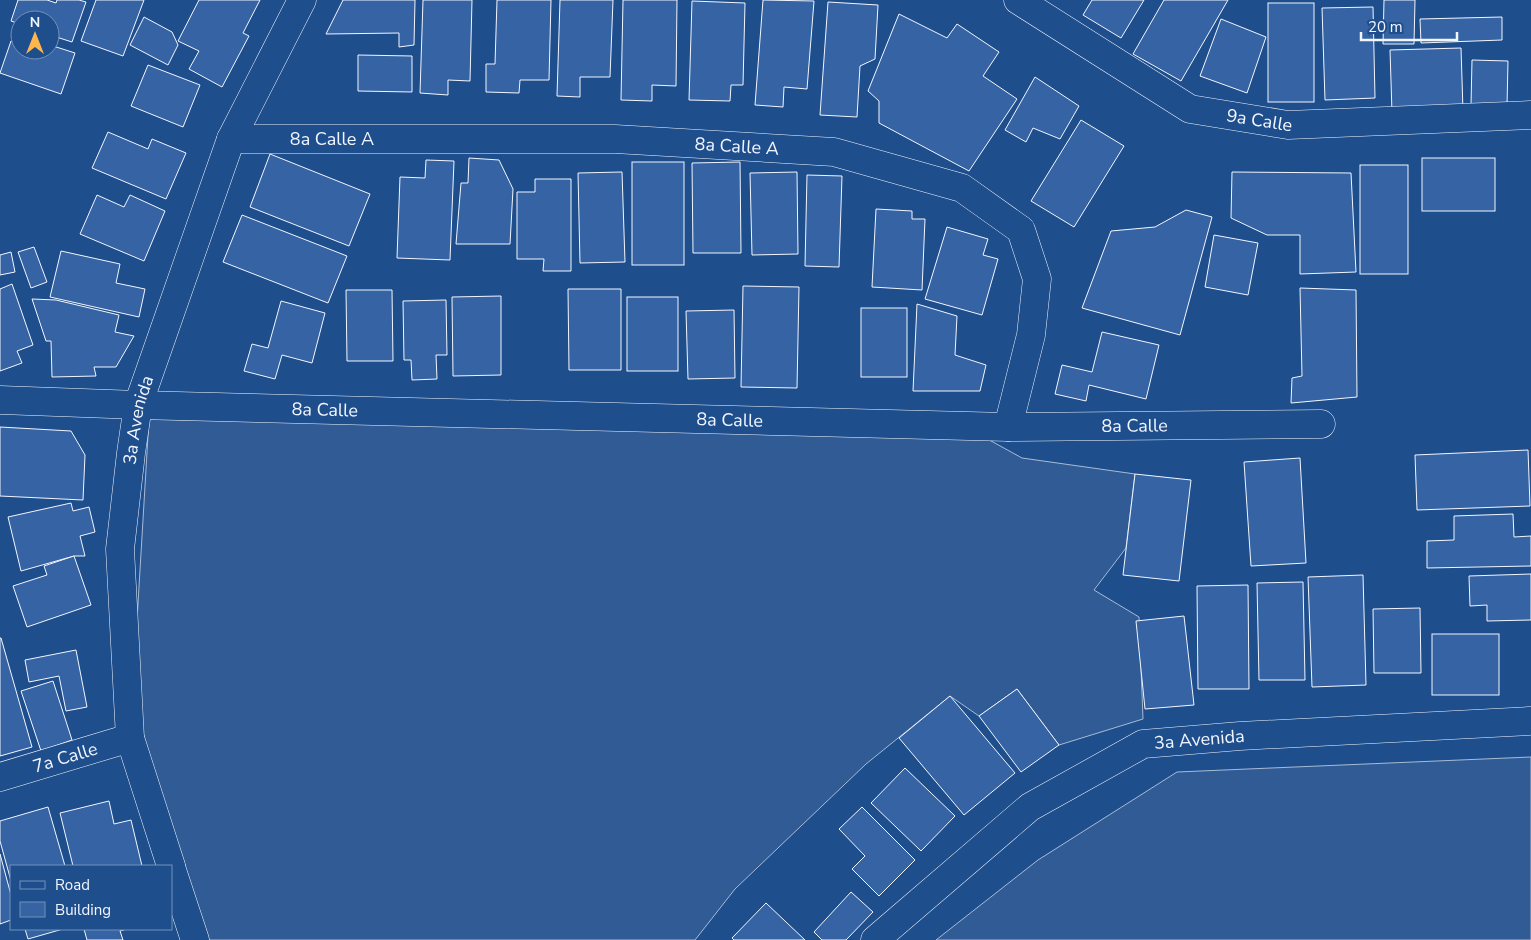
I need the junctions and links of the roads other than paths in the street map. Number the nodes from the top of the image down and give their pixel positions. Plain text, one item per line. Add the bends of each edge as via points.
1 (302, 0) edge
2 (1018, 0) edge
3 (1531, 115) edge
4 (231, 139) junction
5 (0, 400) edge
6 (138, 406) junction
7 (1321, 424) dead end
8 (1008, 427) junction
9 (1529, 721) dead end
10 (130, 738) junction
11 (0, 778) edge
12 (170, 865) edge
13 (172, 870) edge
14 (194, 940) edge
15 (875, 940) edge

1 - 4 street, 3a Avenida
2 - 3 street, 9a Calle via 1190,109 1288,126
4 - 6 street, 3a Avenida
4 - 8 street, 8a Calle A via 615,139 834,152 962,188 1021,230 1037,279 1031,334
5 - 6 street, 8a Calle
6 - 8 street, 8a Calle
6 - 10 street, 3a Avenida via 120,550
7 - 8 street, 8a Calle
9 - 15 street, 3a Avenida via 1142,744 1030,806
10 - 11 street, 7a Calle
10 - 12 street, 3a Avenida
13 - 14 street, 3a Avenida

